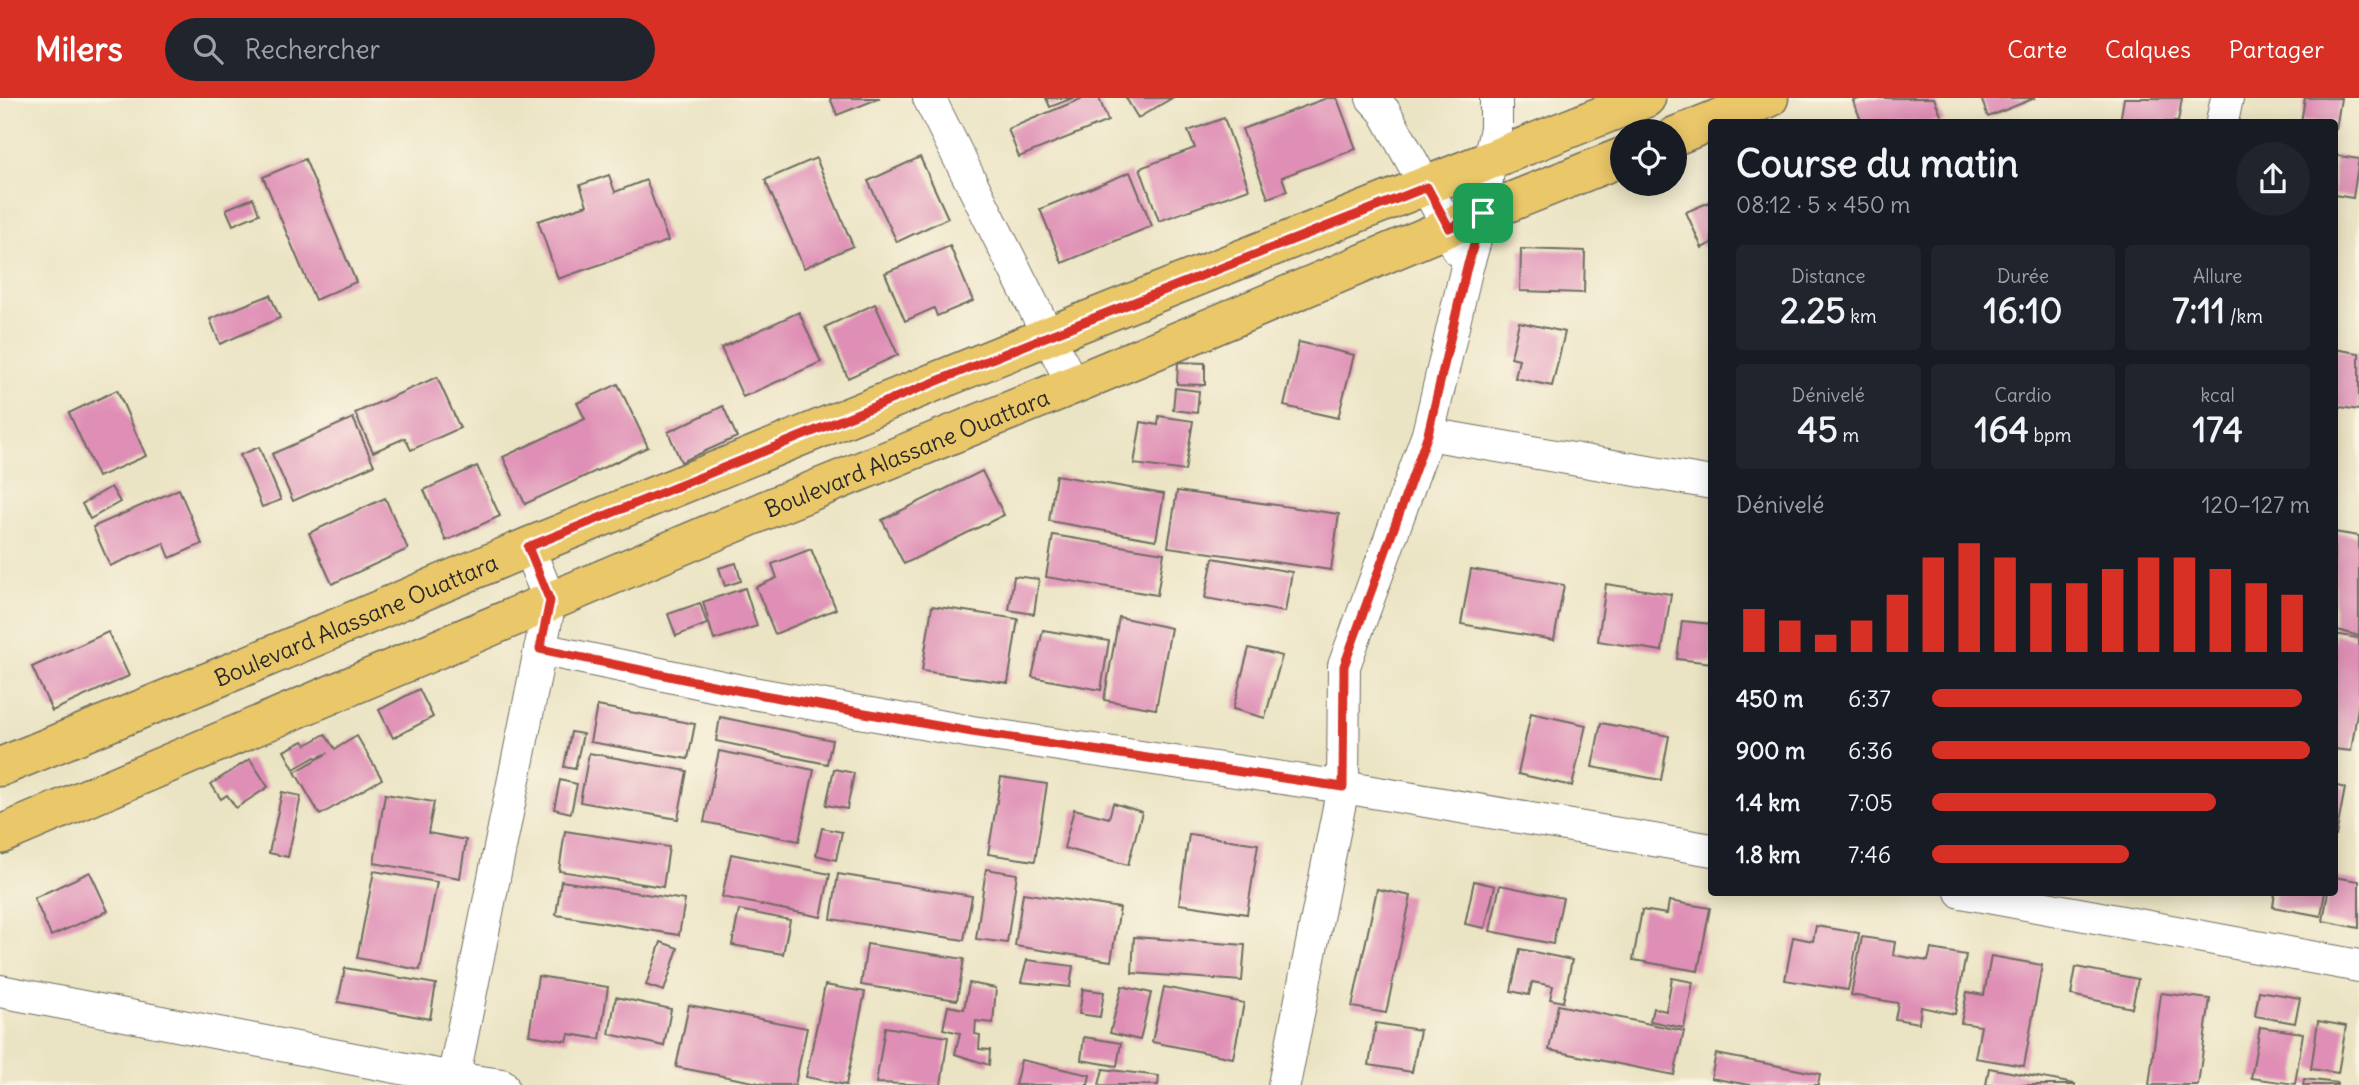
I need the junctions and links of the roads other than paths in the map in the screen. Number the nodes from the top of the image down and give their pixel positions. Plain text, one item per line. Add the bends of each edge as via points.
1 (929, 98) edge
2 (1372, 98) edge
3 (1496, 98) edge
4 (1646, 98) edge
5 (1769, 98) edge
6 (2227, 98) edge
7 (1717, 119) edge
8 (2223, 119) edge
9 (1708, 123) edge
10 (1687, 131) edge
11 (1489, 162) junction
12 (1610, 162) edge
13 (1427, 187) junction
14 (1466, 220) junction
15 (1048, 336) junction
16 (1073, 385) junction
17 (1428, 434) junction
18 (1708, 482) edge
19 (528, 547) junction
20 (550, 601) junction
21 (540, 649) junction
22 (0, 768) edge
23 (1343, 787) junction
24 (0, 835) edge
25 (1708, 849) edge
26 (2008, 896) edge
27 (2079, 902) edge
28 (2359, 966) edge
29 (0, 991) edge
30 (453, 1082) edge
31 (502, 1085) edge
32 (1284, 1085) edge

1 - 15 street
2 - 13 street
3 - 11 street
4 - 11 main road, Boulevard Alassane Ouattara
5 - 7 main road
6 - 8 street
9 - 10 main road
11 - 13 main road, Boulevard Alassane Ouattara
11 - 14 street
12 - 14 main road, Boulevard Alassane Ouattara
13 - 14 street
13 - 15 main road, Boulevard Alassane Ouattara
14 - 16 main road, Boulevard Alassane Ouattara
14 - 17 street via 1466,271
15 - 16 street
15 - 19 main road, Boulevard Alassane Ouattara
16 - 20 main road, Boulevard Alassane Ouattara
17 - 18 street
17 - 23 street via 1344,666
19 - 20 street
19 - 22 main road, Boulevard Alassane Ouattara
20 - 21 street
20 - 24 main road, Boulevard Alassane Ouattara
21 - 23 street via 972,732
21 - 30 street
23 - 25 street
23 - 32 street
26 - 27 street
27 - 28 street
29 - 30 street
30 - 31 street

